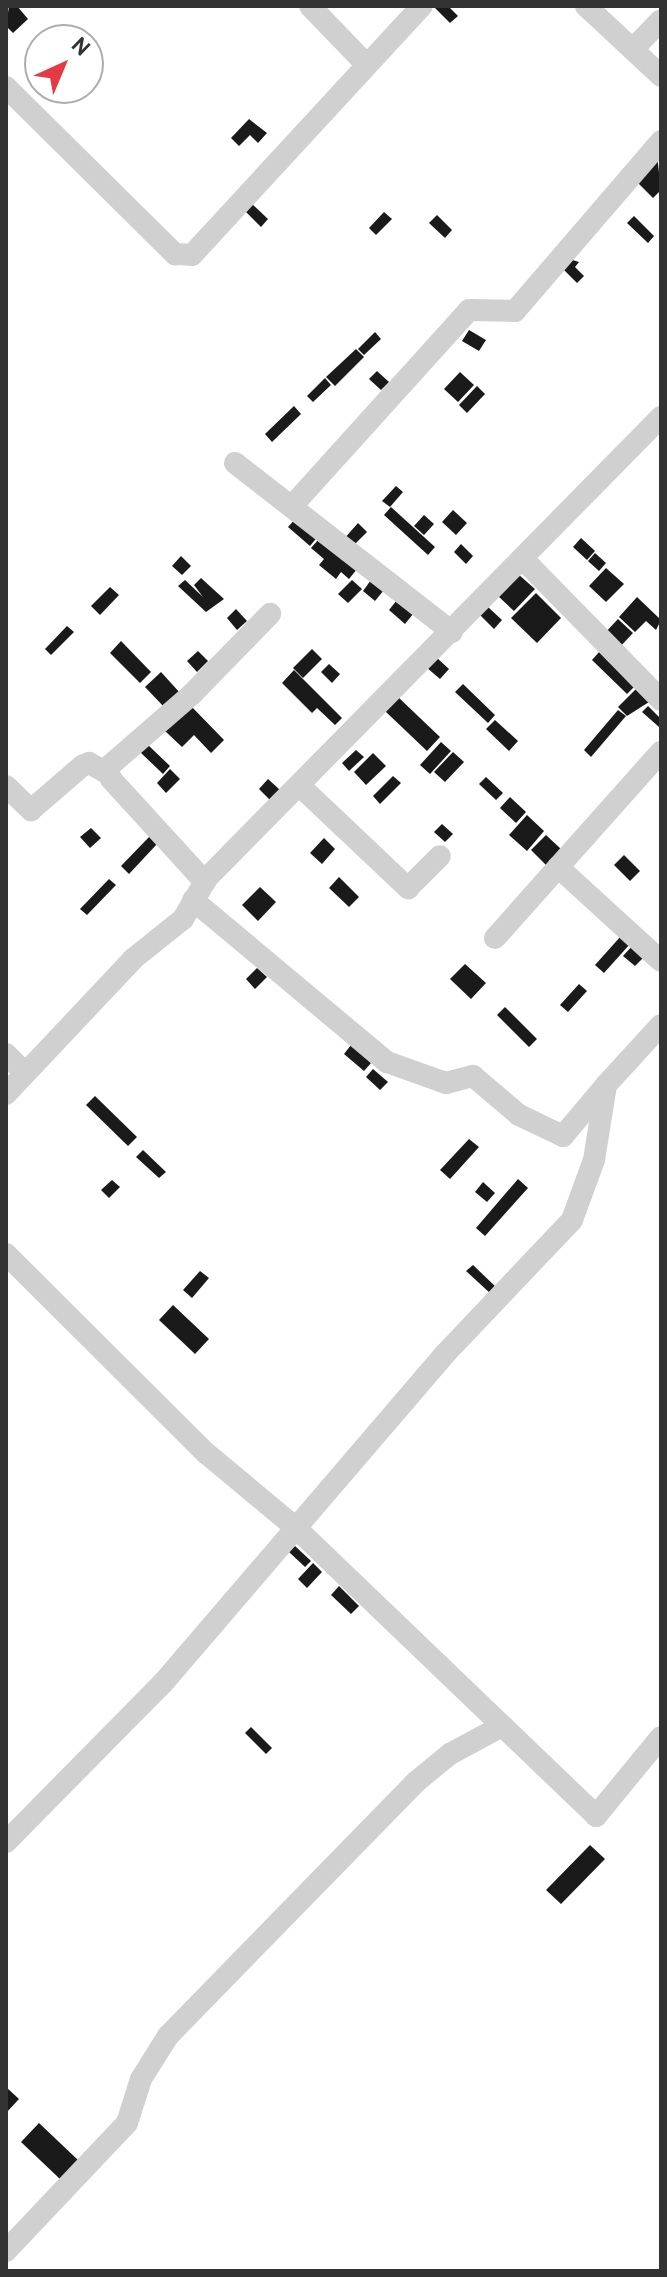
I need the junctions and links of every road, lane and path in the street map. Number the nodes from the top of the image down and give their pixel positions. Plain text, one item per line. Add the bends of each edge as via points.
1 (310, 6) edge
2 (422, 6) edge
3 (586, 6) edge
4 (661, 20) edge
5 (633, 49) junction
6 (366, 64) junction
7 (661, 76) edge
8 (6, 87) edge
9 (661, 141) edge
10 (658, 425) edge
11 (235, 463) dead end
12 (292, 506) junction
13 (523, 559) junction
14 (270, 614) dead end
15 (452, 632) junction
16 (661, 700) edge
17 (661, 752) edge
18 (109, 774) junction
19 (6, 786) edge
20 (300, 786) junction
21 (440, 856) dead end
22 (558, 867) junction
23 (199, 891) junction
24 (495, 938) dead end
25 (661, 961) edge
26 (661, 1025) edge
27 (6, 1054) edge
28 (25, 1073) junction
29 (606, 1085) junction
30 (6, 1094) edge
31 (6, 1254) edge
32 (296, 1528) junction
33 (502, 1726) junction
34 (661, 1737) edge
35 (6, 1842) edge
36 (6, 2251) edge

1 - 6 street
2 - 6 street
3 - 5 street
4 - 5 street
5 - 7 street
6 - 8 street via 192,255 175,254
9 - 12 street via 515,311 469,310
10 - 13 street
11 - 12 street
12 - 15 street
13 - 15 street
13 - 16 street
14 - 18 street via 192,694 107,768
15 - 20 street
17 - 22 street
18 - 19 street via 89,763 82,766 31,810
18 - 23 street
20 - 21 street via 408,888
20 - 23 street
22 - 24 street
22 - 25 street
23 - 28 street via 183,919 143,950
23 - 29 street via 387,1062 446,1083 473,1076 519,1115 563,1136
26 - 29 street
27 - 28 street
28 - 30 street
29 - 32 street via 594,1160 572,1220 444,1355
31 - 32 street via 206,1453
32 - 33 street
32 - 35 street via 163,1683
33 - 34 street via 596,1816
33 - 36 street via 450,1754 417,1781 168,2036 141,2079 127,2123

